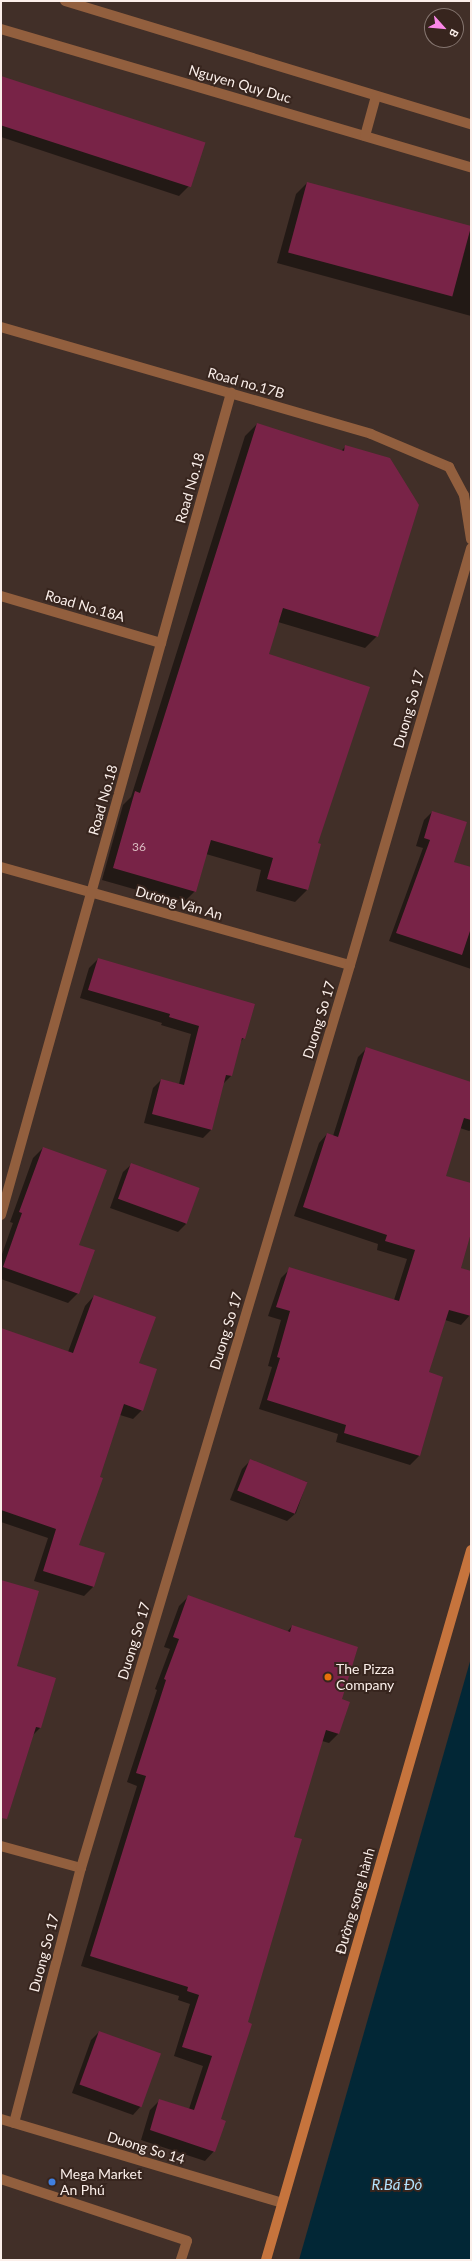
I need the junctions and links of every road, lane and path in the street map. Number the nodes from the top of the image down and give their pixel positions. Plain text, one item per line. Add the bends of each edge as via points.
1 (65, 1) edge
2 (1, 29) edge
3 (376, 96) junction
4 (471, 124) edge
5 (365, 136) junction
6 (471, 167) edge
7 (1, 327) edge
8 (231, 393) junction
9 (471, 539) edge
10 (471, 548) edge
11 (1, 596) edge
12 (161, 643) junction
13 (1, 867) edge
14 (91, 893) junction
15 (350, 965) junction
16 (1, 1215) edge
17 (471, 1550) edge
18 (1, 1846) edge
19 (81, 1868) junction
20 (1, 2119) edge
21 (14, 2123) junction
22 (1, 2179) edge
23 (282, 2203) junction
24 (181, 2260) edge
25 (266, 2260) edge

1 - 3 street, Nguyen Quy Duc
2 - 5 street, Nguyen Quy Duc
3 - 4 street, Nguyen Quy Duc
3 - 5 street
5 - 6 street, Nguyen Quy Duc
7 - 8 street, Road no.17B
8 - 9 street via 371,434 450,468 464,495
8 - 12 street, Road No.18
10 - 15 street, Duong So 17
11 - 12 street, Road No.18A
12 - 14 street, Road No.18
13 - 14 street, Dương Văn An
14 - 15 street, Dương Văn An
14 - 16 street, Road No.18
15 - 19 street, Duong So 17
17 - 23 main road, Đường song hành
18 - 19 street
19 - 21 street, Duong So 17
20 - 21 street, Duong So 14
21 - 23 street, Duong So 14
22 - 24 street via 187,2241
23 - 25 main road, Đường song hành

